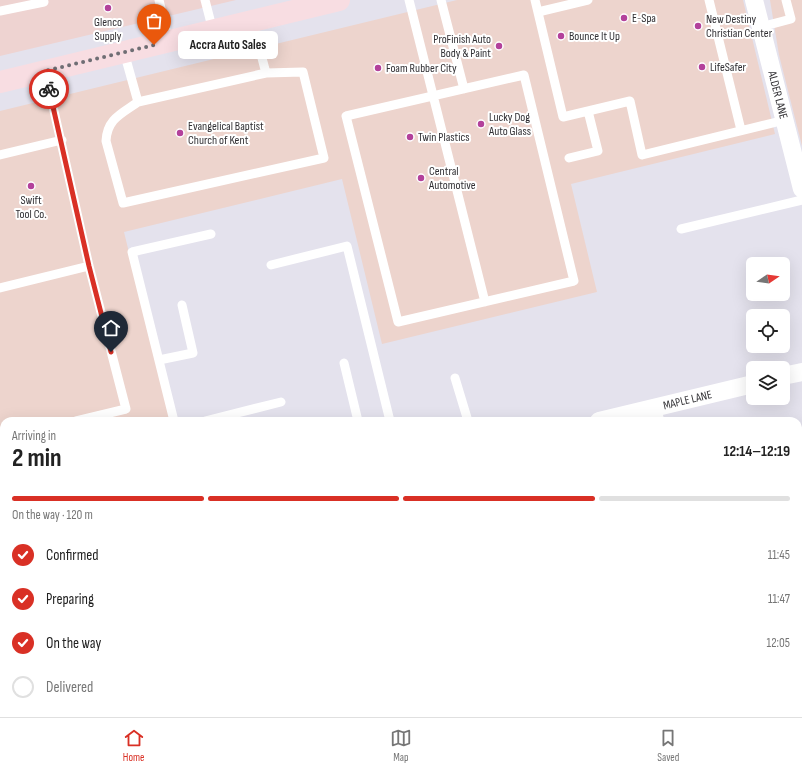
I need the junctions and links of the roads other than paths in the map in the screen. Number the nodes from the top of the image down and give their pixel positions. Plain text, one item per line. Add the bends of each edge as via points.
1 (43, 0) edge
2 (158, 0) edge
3 (205, 0) edge
4 (339, 0) edge
5 (409, 0) edge
6 (441, 0) edge
7 (535, 0) edge
8 (588, 0) edge
9 (708, 0) edge
10 (754, 0) edge
11 (786, 0) edge
12 (312, 3) edge
13 (0, 11) edge
14 (538, 12) junction
15 (252, 21) junction
16 (761, 27) junction
17 (213, 31) junction
18 (169, 41) junction
19 (124, 52) junction
20 (45, 71) junction
21 (266, 73) junction
22 (0, 82) edge
23 (464, 89) junction
24 (435, 96) junction
25 (138, 102) junction
26 (588, 111) junction
27 (785, 120) junction
28 (741, 130) junction
29 (62, 140) junction
30 (796, 140) edge
31 (0, 155) edge
32 (569, 158) dead end
33 (802, 189) edge
34 (681, 229) dead end
35 (211, 234) dead end
36 (271, 265) dead end
37 (89, 266) junction
38 (0, 288) edge
39 (485, 302) junction
40 (182, 305) dead end
41 (159, 360) junction
42 (344, 363) dead end
43 (802, 372) edge
44 (790, 375) edge
45 (455, 378) dead end
46 (746, 386) edge
47 (282, 402) dead end
48 (658, 414) edge
49 (93, 417) edge
50 (173, 417) edge
51 (221, 417) edge
52 (357, 417) edge
53 (389, 417) edge
54 (467, 417) edge
55 (633, 417) edge

1 - 13 lane via 44,2
2 - 18 lane
3 - 17 lane
4 - 12 main road
5 - 24 lane
6 - 23 lane
7 - 14 lane
8 - 14 lane
9 - 28 lane
10 - 16 street, ALDER LANE
11 - 16 lane via 790,19
12 - 15 main road
14 - 26 lane via 563,117
15 - 17 main road
15 - 21 lane
16 - 27 street, ALDER LANE
17 - 18 main road
18 - 19 main road
19 - 20 main road
19 - 25 lane
20 - 22 main road
20 - 29 lane
21 - 25 lane
21 - 25 lane via 303,72 324,158 123,203 106,141 106,131 113,119
23 - 24 lane
23 - 39 lane via 524,75 574,281
24 - 39 lane
24 - 39 lane via 346,116 398,322
26 - 28 lane via 630,101 642,155
26 - 32 lane via 598,152
27 - 28 lane
27 - 30 street, ALDER LANE
29 - 31 lane
29 - 37 lane
30 - 33 street, ALDER LANE
33 - 34 lane
35 - 41 lane via 132,252
36 - 53 lane via 347,246
37 - 38 lane
37 - 49 lane via 126,409
40 - 41 lane via 193,353
41 - 50 lane
42 - 52 lane
43 - 44 street
45 - 54 lane
46 - 48 street, MAPLE LANE
47 - 51 lane
48 - 55 street, MAPLE LANE

